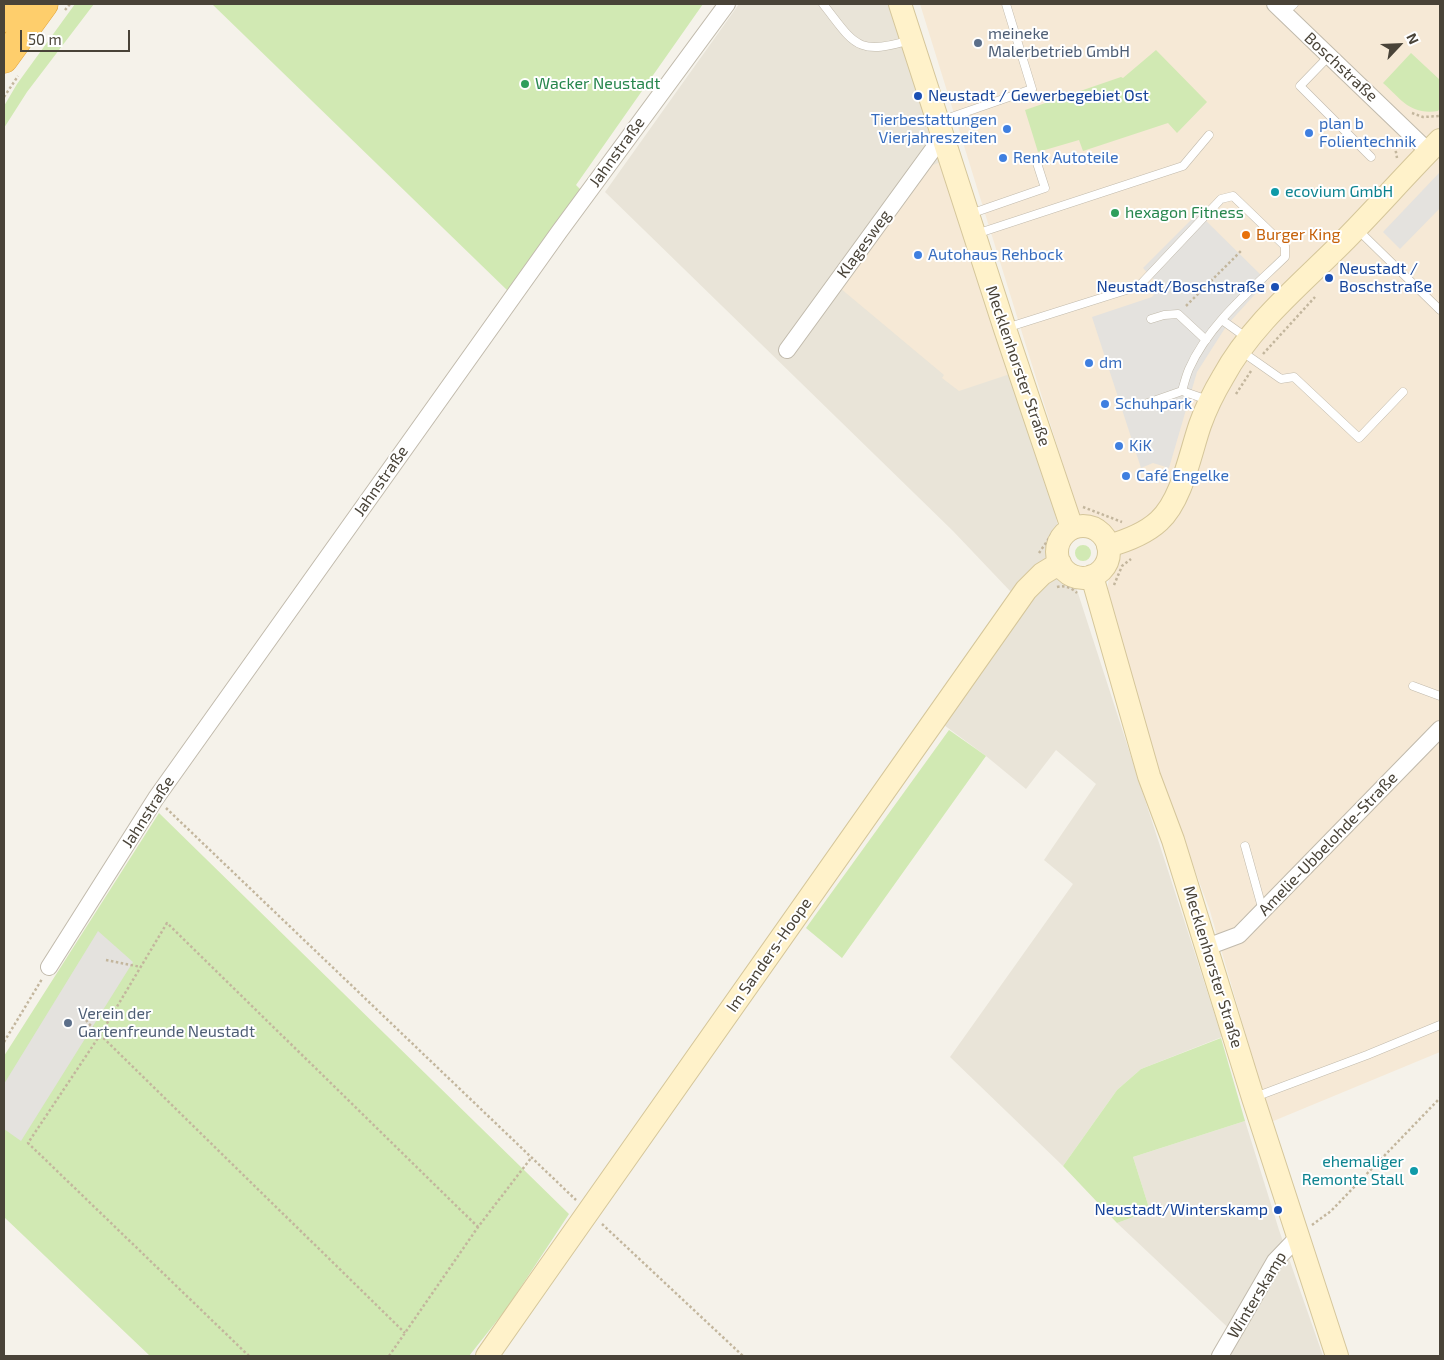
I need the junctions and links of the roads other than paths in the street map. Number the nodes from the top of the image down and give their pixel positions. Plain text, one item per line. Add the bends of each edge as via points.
1 (14, 4) edge
2 (44, 4) edge
3 (726, 4) edge
4 (823, 4) edge
5 (900, 4) edge
6 (1006, 4) edge
7 (1284, 7) edge
8 (4, 18) edge
9 (912, 39) junction
10 (1330, 55) junction
11 (4, 59) edge
12 (938, 122) junction
13 (1209, 135) dead end
14 (945, 143) junction
15 (1434, 146) edge
16 (1371, 157) dead end
17 (1036, 160) dead end
18 (971, 224) junction
19 (1356, 229) junction
20 (1440, 310) edge
21 (1152, 319) dead end
22 (1222, 320) junction
23 (1004, 329) junction
24 (1206, 340) junction
25 (787, 350) dead end
26 (1248, 350) junction
27 (1182, 391) junction
28 (1403, 392) dead end
29 (1210, 401) junction
30 (1142, 405) dead end
31 (1072, 528) junction
32 (1108, 546) junction
33 (1051, 569) junction
34 (1092, 576) junction
35 (1413, 686) dead end
36 (1440, 696) edge
37 (1440, 729) edge
38 (1245, 846) dead end
39 (1262, 911) junction
40 (1207, 947) junction
41 (48, 967) road end
42 (1440, 1024) edge
43 (1253, 1098) junction
44 (1298, 1236) junction
45 (488, 1356) edge
46 (1220, 1356) edge
47 (1338, 1356) edge

1 - 8 highway
2 - 11 highway
3 - 41 street, Jahnstraße via 564,225 156,798
4 - 9 lane via 859,45 878,48
5 - 9 street, Mecklenhorster Straße
6 - 12 lane via 1032,89
7 - 10 street, Boschstraße
9 - 12 street, Mecklenhorster Straße
10 - 15 street, Boschstraße via 1396,118
10 - 16 lane via 1300,86
12 - 14 street, Mecklenhorster Straße
13 - 18 lane via 1183,166
14 - 18 street, Mecklenhorster Straße
14 - 25 street, Klagesweg via 934,148
15 - 19 street
17 - 18 lane via 1045,188
18 - 23 street, Mecklenhorster Straße
19 - 20 lane
19 - 26 street
21 - 24 lane via 1178,314
22 - 23 lane via 1285,257 1285,246 1233,196 1221,199 1139,286
22 - 24 lane
22 - 26 lane
23 - 31 street, Mecklenhorster Straße
24 - 27 lane via 1189,369
26 - 28 lane via 1281,379 1294,377 1359,438
26 - 29 street via 1223,376
27 - 29 lane
27 - 30 lane
29 - 32 street via 1169,509 1144,532
31 - 32 street via 1092,528 1105,538
31 - 33 street via 1062,538
32 - 34 street via 1108,560
33 - 34 street via 1065,570 1083,578
33 - 45 street, Im Sanders-Hoope via 1026,590
34 - 40 street, Mecklenhorster Straße via 1149,776
35 - 36 lane
37 - 39 street, Amelie-Ubbelohde-Straße
38 - 39 lane
39 - 40 street, Amelie-Ubbelohde-Straße via 1239,935
40 - 43 street, Mecklenhorster Straße
42 - 43 lane
43 - 44 street, Mecklenhorster Straße
44 - 46 street, Winterskamp via 1275,1261
44 - 47 street, Mecklenhorster Straße

